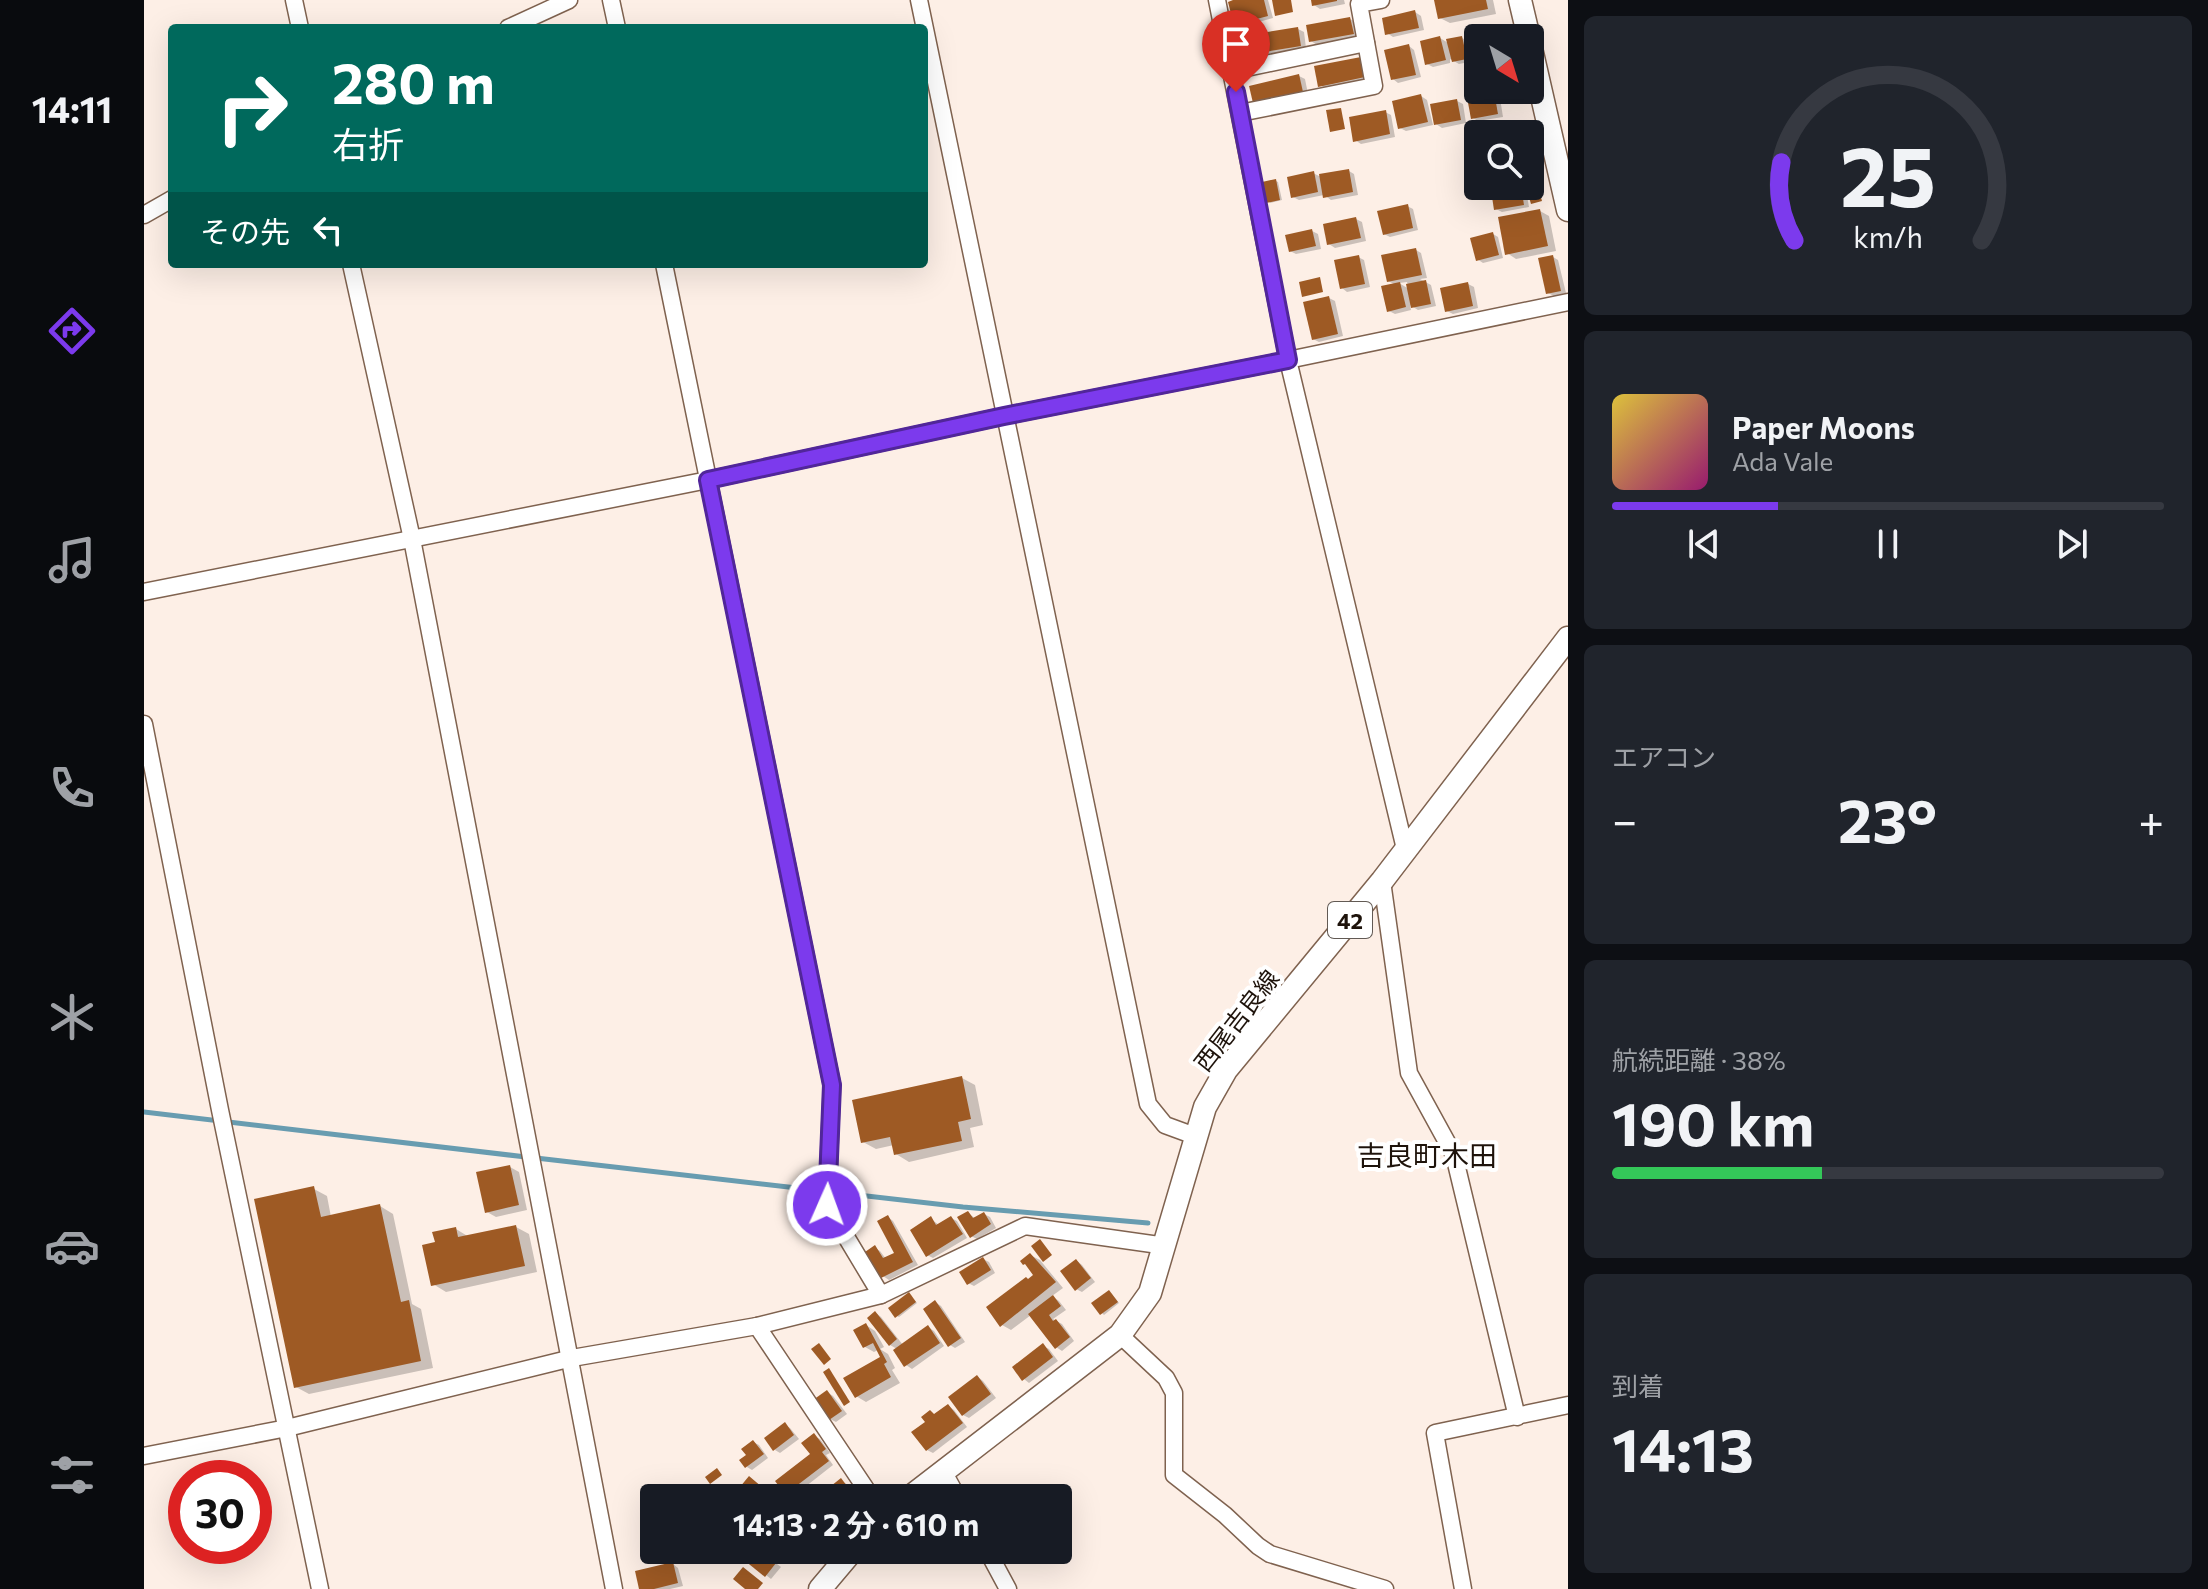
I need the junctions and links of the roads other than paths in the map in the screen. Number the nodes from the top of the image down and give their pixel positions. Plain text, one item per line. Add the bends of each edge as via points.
1 (294, 0) edge
2 (569, 0) edge
3 (611, 0) edge
4 (919, 0) edge
5 (1217, 0) edge
6 (1381, 0) edge
7 (1520, 0) edge
8 (299, 24) edge
9 (517, 24) edge
10 (616, 24) edge
11 (924, 24) edge
12 (1525, 24) edge
13 (1366, 43) junction
14 (928, 44) edge
15 (1232, 71) junction
16 (1544, 104) edge
17 (1240, 113) junction
18 (168, 201) edge
19 (1568, 210) edge
20 (144, 215) edge
21 (352, 268) edge
22 (665, 268) edge
23 (1568, 302) edge
24 (1288, 360) junction
25 (1004, 416) junction
26 (708, 480) junction
27 (412, 539) junction
28 (144, 592) edge
29 (1568, 638) edge
30 (144, 724) edge
31 (1405, 849) junction
32 (1382, 881) junction
33 (1195, 1136) junction
34 (1168, 1234) junction
35 (881, 1295) junction
36 (757, 1326) junction
37 (1120, 1335) junction
38 (572, 1358) junction
39 (1568, 1405) edge
40 (1517, 1417) junction
41 (287, 1428) junction
42 (144, 1456) edge
43 (943, 1471) junction
44 (863, 1484) edge
45 (927, 1484) edge
46 (950, 1484) edge
47 (841, 1564) edge
48 (995, 1564) edge
49 (320, 1589) edge
50 (614, 1589) edge
51 (820, 1589) edge
52 (1008, 1589) edge
53 (1385, 1589) edge
54 (1463, 1589) edge

1 - 8 street
2 - 9 street
3 - 10 street
4 - 11 street
5 - 15 street
6 - 13 street via 1359,4
7 - 12 main road
13 - 15 street
13 - 17 street via 1374,86
14 - 25 street
15 - 17 street
16 - 19 main road
17 - 24 street
18 - 20 street
21 - 27 street
22 - 26 street
23 - 24 street
24 - 25 street
24 - 31 street
25 - 26 street
25 - 33 street via 1148,1104 1165,1125
26 - 27 street
26 - 35 street via 832,1085 827,1203
27 - 28 street
27 - 38 street
29 - 31 main road, 西尾吉良線 / 42
30 - 41 street
31 - 32 main road, 西尾吉良線 / 42
32 - 33 main road, 西尾吉良線 / 42 via 1226,1070
32 - 40 street via 1409,1073 1454,1155
33 - 34 main road, 西尾吉良線 / 42
34 - 35 street via 1025,1226
34 - 37 main road, 西尾吉良線 / 42 via 1150,1293
35 - 36 street
36 - 38 street
36 - 44 street
37 - 43 main road, 西尾吉良線 / 42
37 - 53 street via 1166,1378 1174,1393 1174,1475 1270,1554
38 - 41 street
38 - 50 street
39 - 40 street
40 - 54 street via 1435,1433
41 - 42 street
41 - 49 street
43 - 45 main road, 西尾吉良線 / 42
43 - 46 street
47 - 51 main road
48 - 52 street

